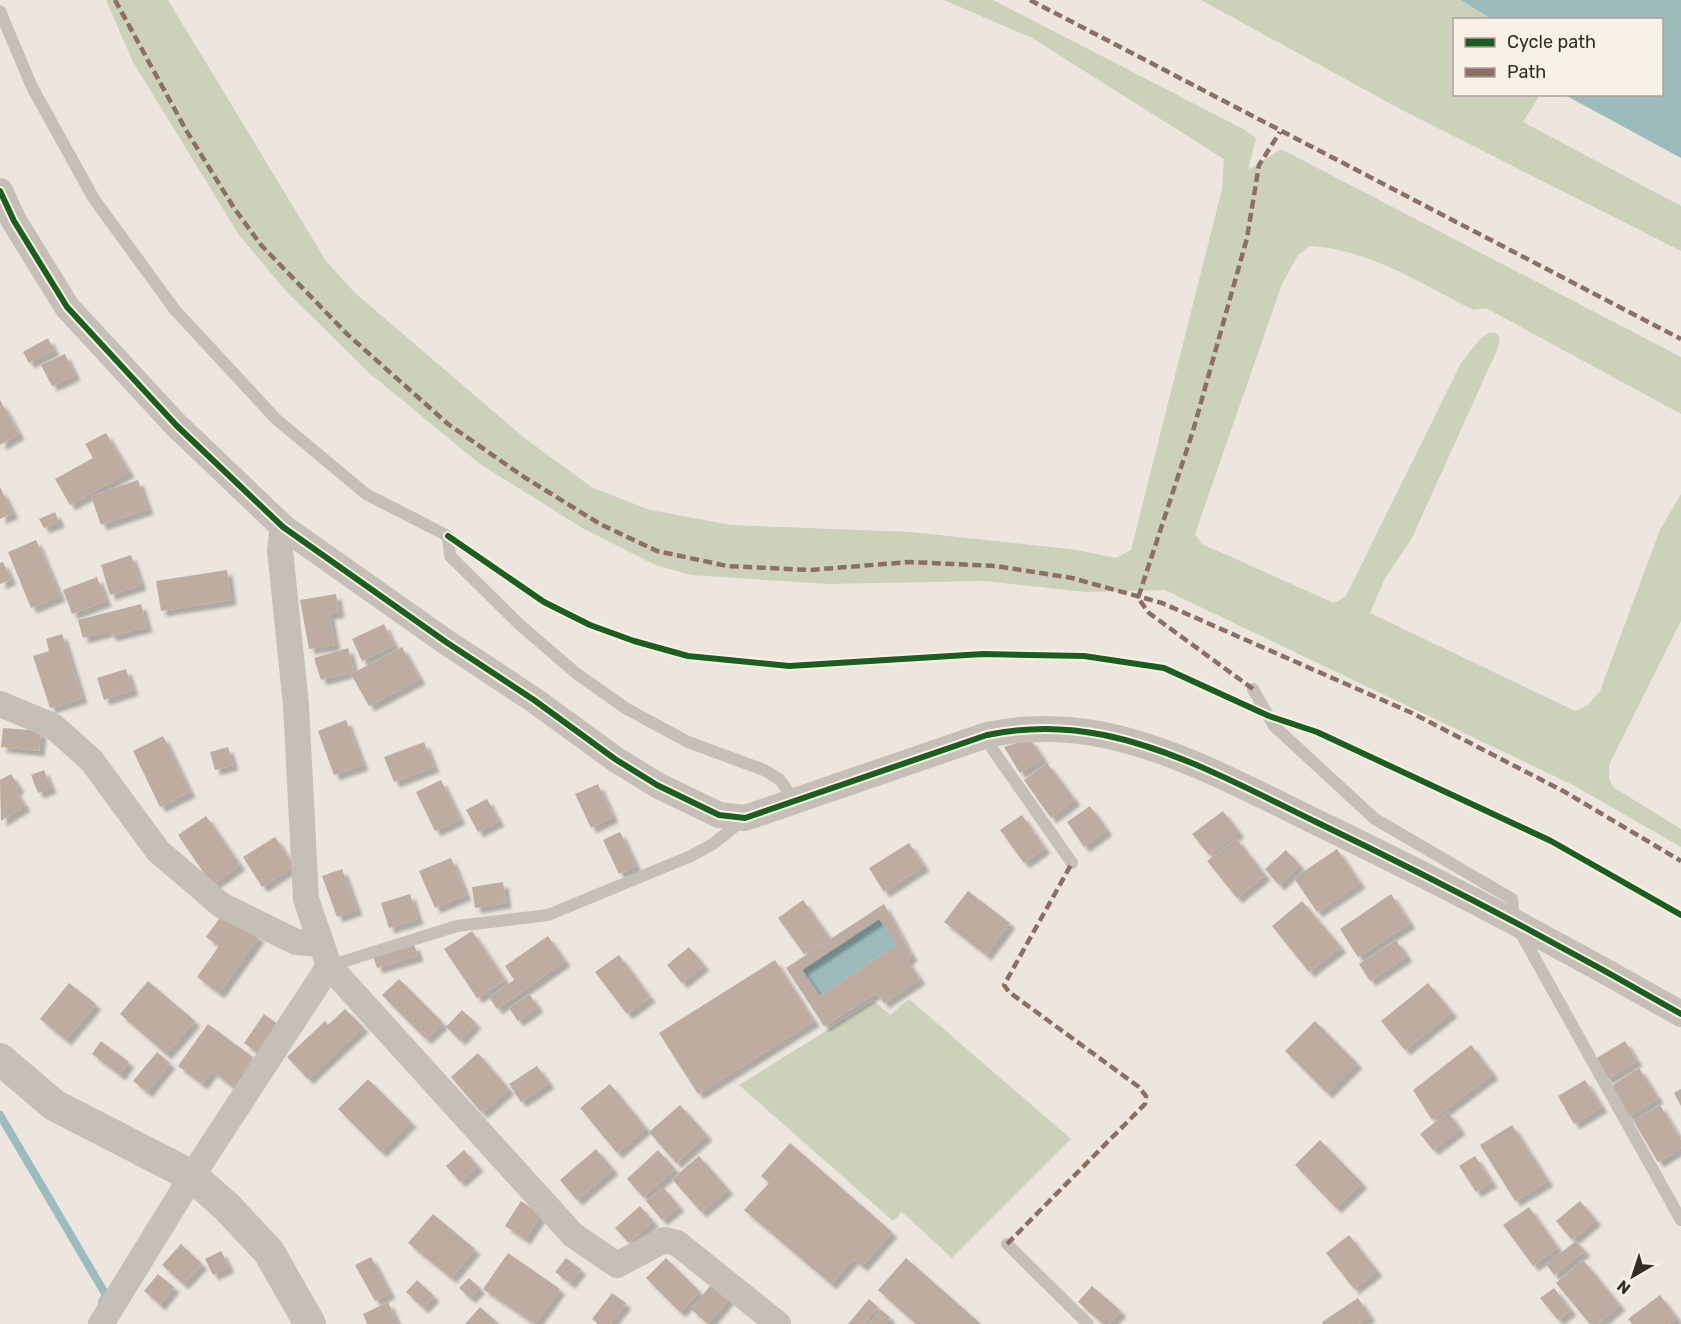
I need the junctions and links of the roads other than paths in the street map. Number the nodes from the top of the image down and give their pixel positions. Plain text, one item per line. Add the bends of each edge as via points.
1 (0, 11) edge
2 (0, 191) edge
3 (7, 226) edge
4 (283, 527) junction
5 (1253, 689) dead end
6 (0, 704) edge
7 (987, 735) junction
8 (796, 802) junction
9 (745, 818) junction
10 (1072, 863) dead end
11 (1514, 921) junction
12 (325, 955) junction
13 (1681, 1014) edge
14 (0, 1059) edge
15 (192, 1176) junction
16 (1681, 1220) edge
17 (1007, 1244) dead end
18 (101, 1324) edge
19 (310, 1324) edge
20 (778, 1324) edge
21 (1088, 1324) edge

1 - 8 lane via 32,87 94,199 175,310 276,419 366,494 448,536 450,556 577,674 627,710 688,742 764,770 779,779
2 - 3 street
3 - 4 street via 67,307 176,425
4 - 9 street via 615,759 719,815
4 - 12 street via 280,550 296,705 306,899
5 - 11 lane via 1274,726 1375,819 1512,899
6 - 12 street via 53,726 92,761 158,851 221,905
7 - 8 street
7 - 10 lane via 993,750
7 - 11 street via 1034,729 1076,730 1148,748 1255,792
8 - 9 street
9 - 12 lane via 692,856 548,915 457,926
11 - 13 street
11 - 16 lane
12 - 15 street
12 - 20 street via 573,1235 617,1265 664,1240 677,1243
14 - 15 street via 54,1105
15 - 18 street
15 - 19 street via 269,1252
17 - 21 lane

